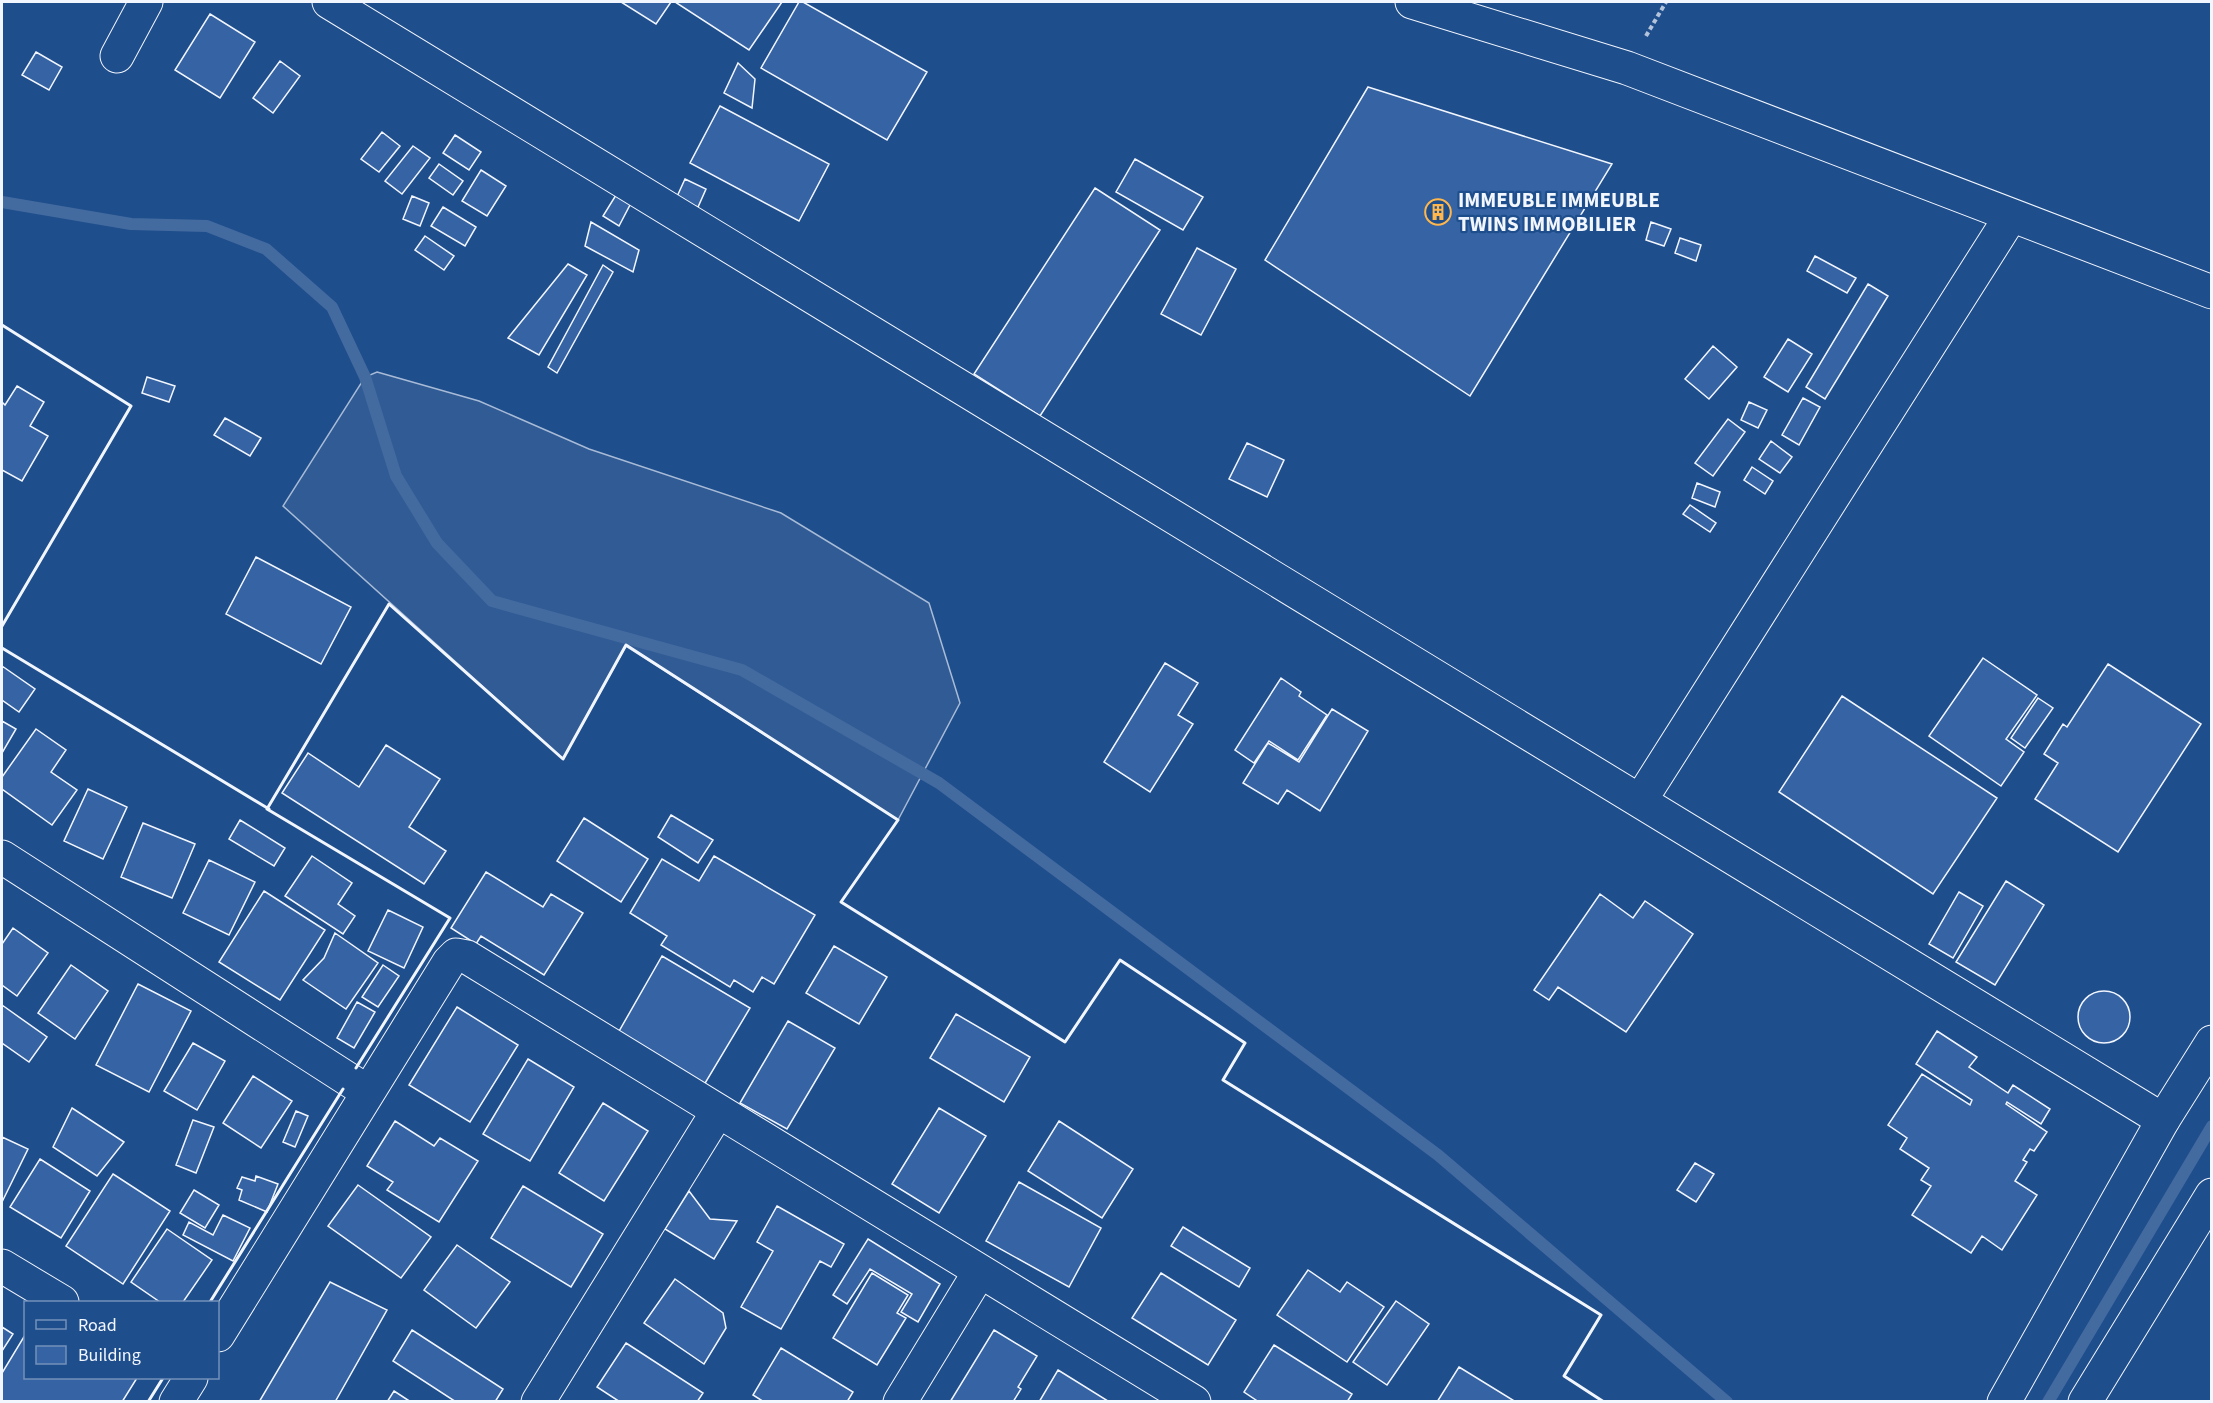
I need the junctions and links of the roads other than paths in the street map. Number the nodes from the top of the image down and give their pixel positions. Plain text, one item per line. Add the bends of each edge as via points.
1 (146, 2) edge
2 (329, 2) edge
3 (1412, 2) edge
4 (117, 56) dead end
5 (2011, 216) junction
6 (2211, 292) edge
7 (1640, 801) junction
8 (2, 856) edge
9 (2211, 1042) edge
10 (368, 1092) junction
11 (718, 1111) junction
12 (2163, 1120) junction
13 (2211, 1195) edge
14 (2, 1266) edge
15 (980, 1271) junction
16 (60, 1301) edge
17 (219, 1333) edge
18 (538, 1401) edge
19 (900, 1401) edge
20 (1194, 1401) edge
21 (2004, 1401) edge
22 (2085, 1401) edge

1 - 4 street
2 - 7 street
3 - 5 street via 1627,68
5 - 6 street
5 - 7 street
7 - 12 street
8 - 10 street
9 - 12 street
10 - 11 street via 456,955 467,957
10 - 17 street
11 - 15 street
11 - 18 street
12 - 21 street
13 - 22 street
14 - 16 street
15 - 19 street
15 - 20 street

